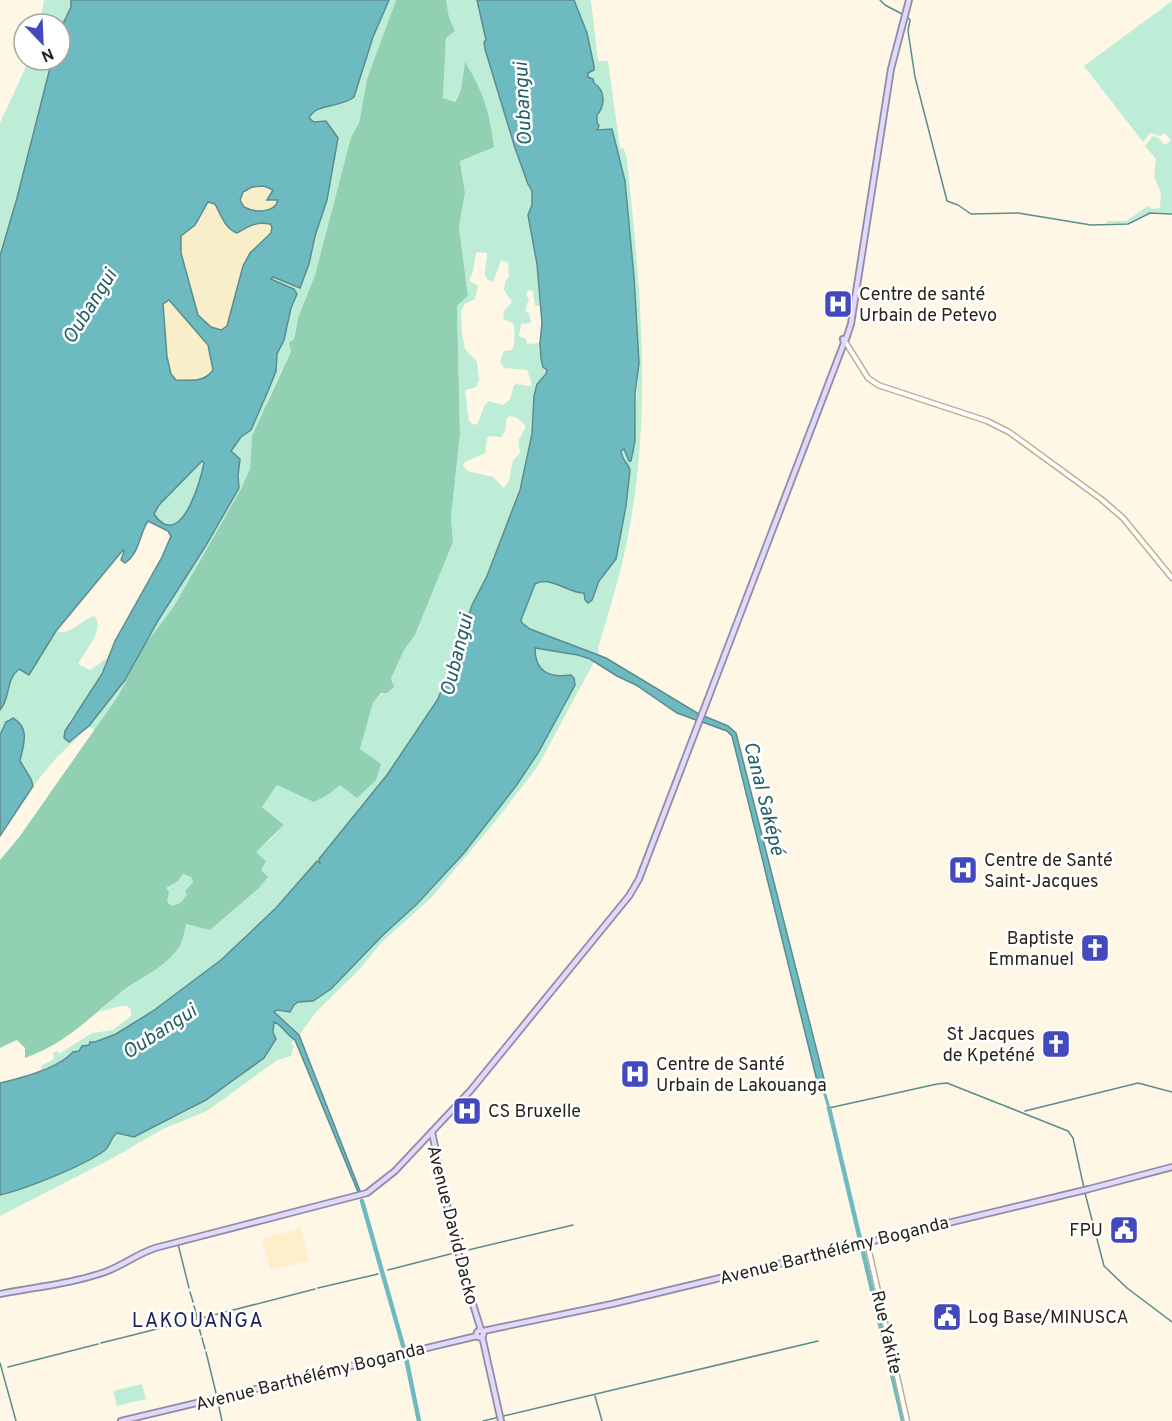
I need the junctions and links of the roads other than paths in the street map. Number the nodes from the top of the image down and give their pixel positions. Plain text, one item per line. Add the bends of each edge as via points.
1 (909, 0) edge
2 (845, 342) junction
3 (1172, 578) edge
4 (432, 1132) junction
5 (420, 1144) junction
6 (434, 1150) junction
7 (1172, 1167) edge
8 (863, 1243) junction
9 (0, 1294) edge
10 (480, 1334) junction
11 (500, 1420) edge
12 (121, 1421) edge
13 (907, 1421) edge

1 - 2 main road via 891,69
2 - 3 main road via 868,378 878,385 987,421 1016,437 1123,518
2 - 4 main road via 639,879 471,1090
4 - 5 main road
4 - 6 main road, Avenue David Dacko
5 - 6 main road
5 - 9 main road via 367,1193 155,1248 84,1278
6 - 10 main road, Avenue David Dacko
7 - 8 main road, Avenue Barthélémy Boganda
8 - 10 main road, Avenue Barthélémy Boganda
8 - 13 main road, Rue Yakite
10 - 11 main road, Avenue David Dacko
10 - 12 main road, Avenue Barthélémy Boganda

